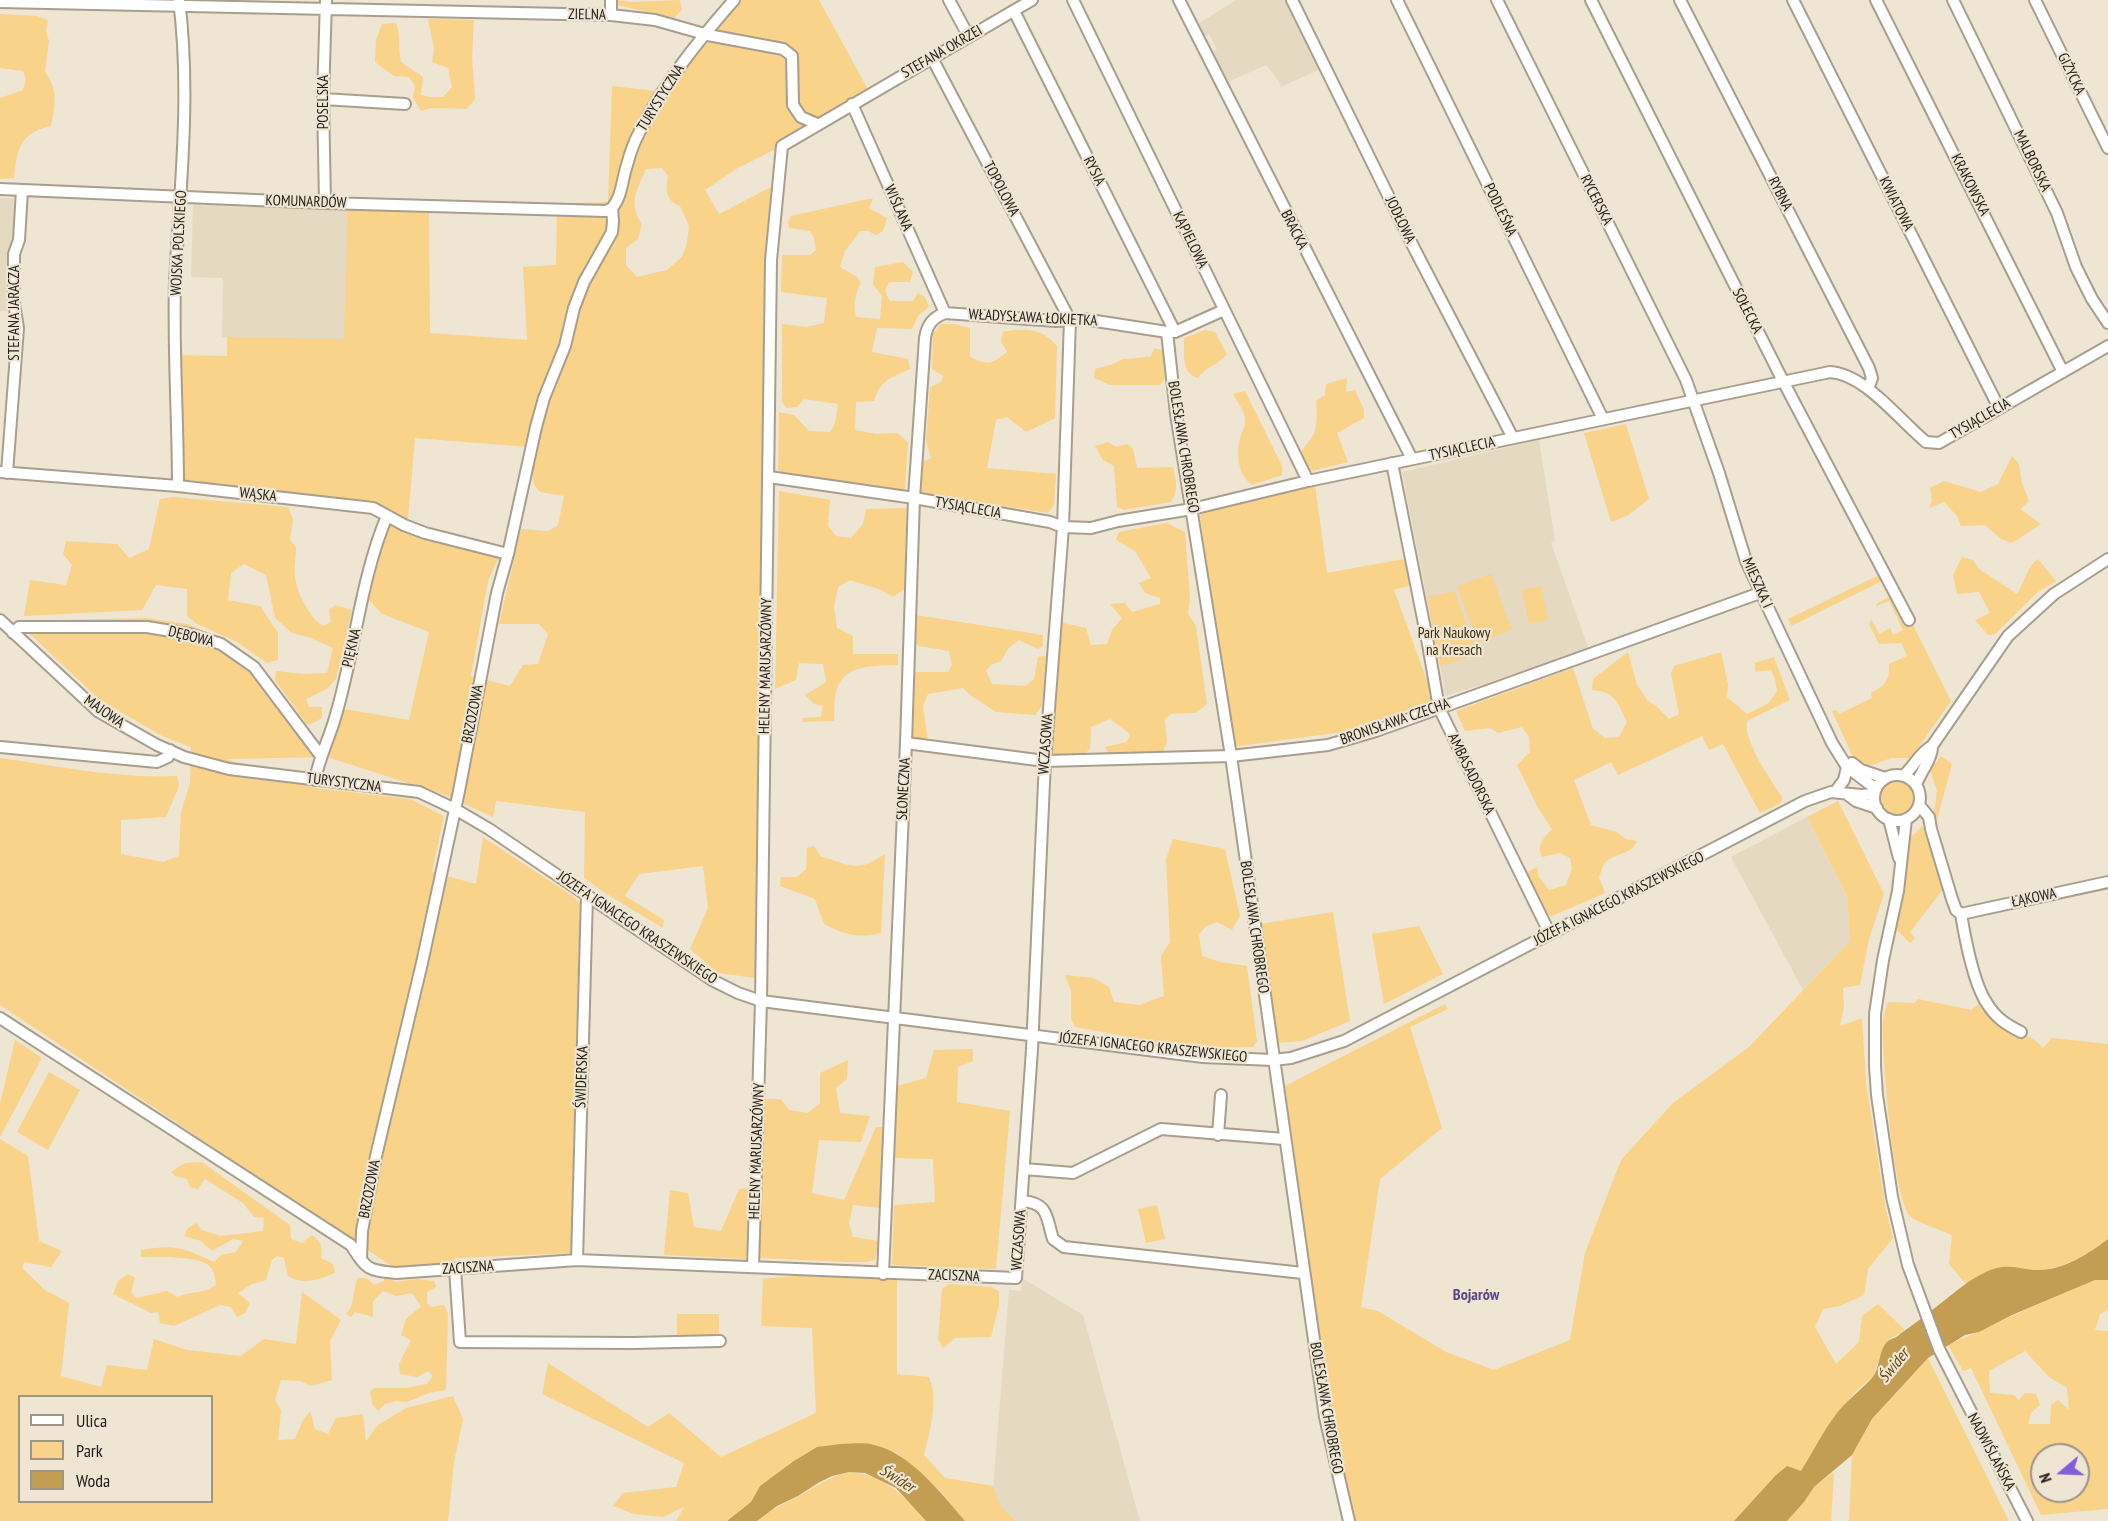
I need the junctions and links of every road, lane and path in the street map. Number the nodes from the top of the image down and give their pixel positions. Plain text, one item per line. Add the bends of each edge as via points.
1 (611, 0) edge
2 (734, 0) edge
3 (949, 0) edge
4 (1032, 0) edge
5 (1073, 0) edge
6 (1179, 0) edge
7 (1292, 0) edge
8 (1397, 0) edge
9 (1497, 0) edge
10 (1591, 0) edge
11 (1680, 0) edge
12 (1793, 0) edge
13 (1876, 0) edge
14 (1953, 0) edge
15 (2035, 0) edge
16 (0, 2) edge
17 (36, 2) edge
18 (179, 3) edge
19 (326, 5) edge
20 (413, 6) edge
21 (1014, 10) junction
22 (611, 15) junction
23 (705, 33) junction
24 (969, 37) junction
25 (932, 58) junction
26 (323, 99) junction
27 (405, 104) dead end
28 (852, 104) junction
29 (817, 124) junction
30 (2108, 148) edge
31 (0, 189) edge
32 (22, 190) junction
33 (182, 196) junction
34 (325, 203) junction
35 (612, 208) junction
36 (1224, 310) junction
37 (945, 313) junction
38 (1070, 320) junction
39 (2108, 323) edge
40 (1171, 332) junction
41 (2108, 346) edge
42 (2063, 372) junction
43 (1783, 381) junction
44 (1868, 389) junction
45 (1694, 400) junction
46 (1999, 408) junction
47 (1603, 419) junction
48 (1513, 438) junction
49 (1412, 459) junction
50 (1392, 463) junction
51 (3, 473) edge
52 (770, 477) junction
53 (1308, 481) junction
54 (178, 486) junction
55 (914, 498) junction
56 (1192, 509) junction
57 (387, 516) junction
58 (1063, 527) junction
59 (508, 554) junction
60 (2108, 559) edge
61 (1760, 592) junction
62 (0, 620) edge
63 (1909, 620) dead end
64 (13, 633) junction
65 (1439, 708) junction
66 (906, 743) junction
67 (1932, 746) junction
68 (0, 747) edge
69 (170, 750) junction
70 (321, 756) junction
71 (1231, 756) junction
72 (1045, 761) junction
73 (1844, 762) junction
74 (229, 769) joint
75 (1903, 776) junction
76 (1885, 778) junction
77 (315, 780) junction
78 (1916, 785) junction
79 (1875, 791) junction
80 (1834, 792) junction
81 (1847, 794) junction
82 (455, 808) junction
83 (1877, 808) junction
84 (1913, 813) junction
85 (1889, 819) junction
86 (1900, 861) junction
87 (2108, 882) edge
88 (588, 895) junction
89 (1961, 914) junction
90 (1550, 934) junction
91 (761, 1001) junction
92 (0, 1018) edge
93 (894, 1018) junction
94 (2020, 1032) dead end
95 (1033, 1035) junction
96 (1273, 1060) junction
97 (1221, 1095) dead end
98 (1218, 1135) junction
99 (1284, 1139) junction
100 (1027, 1169) junction
101 (1024, 1202) junction
102 (362, 1231) junction
103 (351, 1245) junction
104 (577, 1260) junction
105 (361, 1261) junction
106 (753, 1267) junction
107 (455, 1269) junction
108 (1303, 1273) junction
109 (883, 1274) junction
110 (1016, 1278) joint
111 (720, 1341) dead end
112 (1349, 1521) edge
113 (2027, 1521) edge

1 - 22 street
2 - 23 street, TURYSTYCZNA
3 - 24 street
4 - 21 street, STEFANA OKRZEI
5 - 36 street, KĄPIELOWA
6 - 49 street, BRACKA
7 - 48 street, JODŁOWA
8 - 47 street, PODLEŚNA
9 - 45 street, RYCERSKA
10 - 43 street, SOŁECKA
11 - 44 street, RYBNA via 1869,368 1872,378
12 - 46 street, KWIATOWA
13 - 42 street, KRAKOWSKA
14 - 39 street, MALBORSKA via 2057,213 2076,267
15 - 30 street, GIŻYCKA
16 - 17 street, ZIELNA
17 - 18 street, ZIELNA
18 - 19 street, ZIELNA
18 - 33 street, WOJSKA POLSKIEGO via 186,98
19 - 20 street, ZIELNA
19 - 26 street, POSELSKA
20 - 22 street, ZIELNA
21 - 24 street, STEFANA OKRZEI
21 - 40 street, RYSIA
22 - 23 street, ZIELNA via 645,18
23 - 29 street, ZIELNA via 783,49 792,56 794,105 801,117
23 - 35 street, TURYSTYCZNA via 644,122 619,198
24 - 25 street, STEFANA OKRZEI
25 - 28 street, STEFANA OKRZEI
25 - 38 street, TOPOLOWA
26 - 27 street
26 - 34 street, POSELSKA
28 - 29 street, HELENY MARUSARZÓWNY
28 - 37 street, WIŚLANA
29 - 52 street, HELENY MARUSARZÓWNY via 782,146 771,260
31 - 32 street, KOMUNARDÓW
32 - 33 street, KOMUNARDÓW
32 - 51 street, STEFANA JARACZA via 15,254 18,328
33 - 34 street, KOMUNARDÓW
33 - 54 street, WOJSKA POLSKIEGO via 175,282
34 - 35 street, KOMUNARDÓW via 606,211
35 - 59 street, BRZOZOWA via 612,232 584,282 544,398
36 - 40 street
36 - 53 street, KĄPIELOWA
37 - 38 street, WŁADYSŁAWA ŁOKIETKA
37 - 55 street, SŁONECZNA via 927,327 925,338
38 - 40 street, WŁADYSŁAWA ŁOKIETKA
38 - 58 street, WCZASOWA
40 - 56 street, BOLESŁAWA CHROBREGO via 1176,414
41 - 42 street, TYSIĄCLECIA
42 - 46 street, TYSIĄCLECIA
43 - 44 street, TYSIĄCLECIA via 1842,373
43 - 45 street, TYSIĄCLECIA
43 - 63 street, SOŁECKA
44 - 46 street, TYSIĄCLECIA via 1926,442 1939,443
45 - 47 street, TYSIĄCLECIA
45 - 61 street, MIESZKA I via 1746,561
47 - 48 street, TYSIĄCLECIA
48 - 49 street, TYSIĄCLECIA
49 - 50 street, TYSIĄCLECIA
50 - 53 street, TYSIĄCLECIA
50 - 65 street, AMBASADORSKA
51 - 54 street, WĄSKA
52 - 55 street, TYSIĄCLECIA
52 - 91 street, HELENY MARUSARZÓWNY
53 - 56 street, TYSIĄCLECIA
54 - 57 street, WĄSKA via 373,508
55 - 58 street, TYSIĄCLECIA
55 - 66 street, SŁONECZNA
56 - 58 street, TYSIĄCLECIA via 1090,528
56 - 71 street, BOLESŁAWA CHROBREGO
57 - 59 street, WĄSKA via 425,533
57 - 70 street, PIĘKNA via 373,557 335,719
58 - 72 street, WCZASOWA
59 - 82 street, BRZOZOWA
60 - 67 street via 2054,594 2008,636
61 - 65 street, BRONISŁAWA CZECHA
61 - 73 street, MIESZKA I
62 - 64 street, MAJOWA
64 - 69 street, MAJOWA via 99,712
64 - 70 street, DĘBOWA via 19,627 147,627 221,644 254,667
65 - 71 street, BRONISŁAWA CZECHA via 1328,745
65 - 90 street, AMBASADORSKA
66 - 72 street, BRONISŁAWA CZECHA
66 - 93 street, SŁONECZNA
67 - 75 street
67 - 78 street via 1933,753
68 - 69 street via 157,762 168,757
69 - 74 street, MAJOWA
70 - 77 street, PIĘKNA
71 - 72 street, BRONISŁAWA CZECHA
71 - 96 street, BOLESŁAWA CHROBREGO
72 - 95 street, WCZASOWA
73 - 76 street
73 - 79 street, MIESZKA I
73 - 80 street via 1844,780
74 - 77 street, TURYSTYCZNA
75 - 76 street
75 - 78 street
76 - 79 street
77 - 82 street, TURYSTYCZNA via 419,792
78 - 84 street via 1920,793
79 - 81 street, JÓZEFA IGNACEGO KRASZEWSKIEGO
79 - 83 street
80 - 81 street, JÓZEFA IGNACEGO KRASZEWSKIEGO
80 - 90 street, JÓZEFA IGNACEGO KRASZEWSKIEGO via 1805,801
81 - 83 street, JÓZEFA IGNACEGO KRASZEWSKIEGO
82 - 88 street, JÓZEFA IGNACEGO KRASZEWSKIEGO
82 - 102 street, BRZOZOWA
83 - 85 street
84 - 85 street via 1899,821
84 - 86 street
84 - 89 street via 1931,829 1954,907
85 - 86 street
86 - 113 street, NADWIŚLAŃSKA via 1898,891 1877,996 1875,1066 1892,1197 1908,1265 1939,1349
87 - 89 street, ŁĄKOWA
88 - 91 street, JÓZEFA IGNACEGO KRASZEWSKIEGO via 712,980
88 - 104 street, ŚWIDERSKA
89 - 94 street via 1986,1004 2006,1025
90 - 96 street, JÓZEFA IGNACEGO KRASZEWSKIEGO via 1344,1041
91 - 93 street, JÓZEFA IGNACEGO KRASZEWSKIEGO
91 - 106 street, HELENY MARUSARZÓWNY
92 - 103 street
93 - 95 street, JÓZEFA IGNACEGO KRASZEWSKIEGO
93 - 109 street, SŁONECZNA
95 - 96 street, JÓZEFA IGNACEGO KRASZEWSKIEGO via 1203,1057
95 - 100 street, WCZASOWA
96 - 99 street, BOLESŁAWA CHROBREGO
97 - 98 street
98 - 99 street
98 - 100 street via 1161,1129 1073,1173
99 - 108 street, BOLESŁAWA CHROBREGO
100 - 101 street, WCZASOWA
101 - 108 street via 1036,1203 1044,1209 1053,1239 1064,1247
101 - 110 street, WCZASOWA
102 - 103 street, BRZOZOWA
102 - 105 street, BRZOZOWA
103 - 105 street
104 - 106 street, ZACISZNA
104 - 107 street, ZACISZNA
105 - 107 street, ZACISZNA via 366,1267 396,1273
106 - 109 street, ZACISZNA
107 - 111 street via 460,1342
108 - 112 street, BOLESŁAWA CHROBREGO via 1326,1427
109 - 110 street, ZACISZNA

